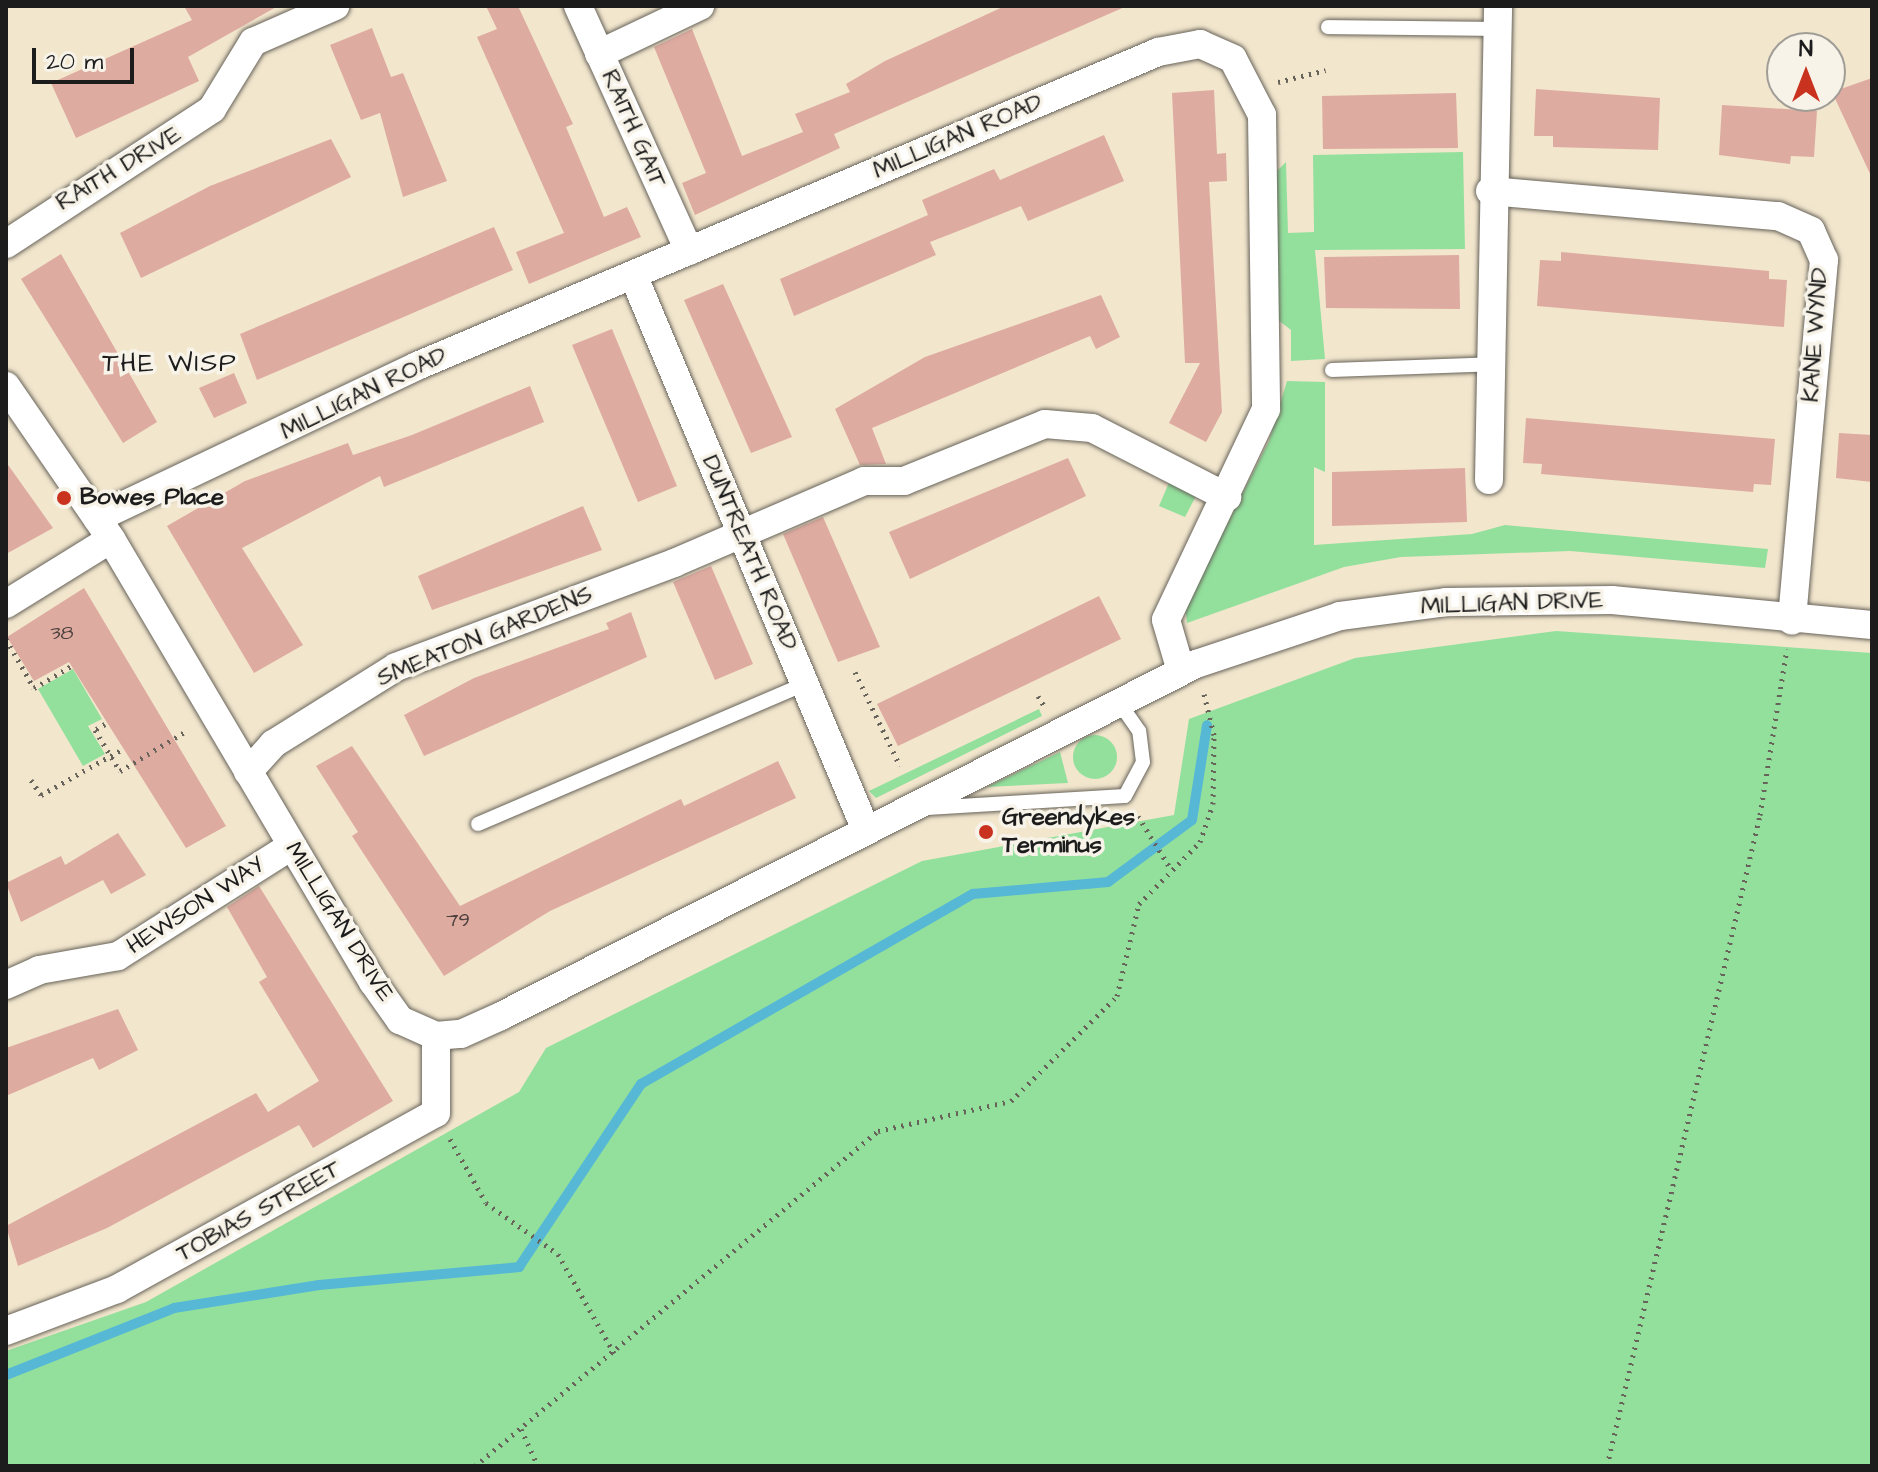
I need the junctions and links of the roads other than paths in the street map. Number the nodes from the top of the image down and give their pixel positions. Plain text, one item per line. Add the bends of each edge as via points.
1 (335, 6) edge
2 (578, 6) edge
3 (700, 6) edge
4 (1496, 18) edge
5 (1328, 27) dead end
6 (599, 54) junction
7 (1490, 191) junction
8 (6, 244) edge
9 (689, 251) junction
10 (634, 277) junction
11 (1492, 364) junction
12 (1332, 370) dead end
13 (6, 386) edge
14 (1489, 480) dead end
15 (1227, 497) junction
16 (104, 529) junction
17 (740, 532) junction
18 (6, 604) edge
19 (1792, 621) junction
20 (1872, 625) edge
21 (1189, 668) junction
22 (805, 684) junction
23 (1119, 702) junction
24 (248, 772) junction
25 (906, 809) junction
26 (478, 824) dead end
27 (865, 828) junction
28 (291, 846) junction
29 (6, 985) edge
30 (436, 1036) junction
31 (6, 1331) edge

1 - 8 street, RAITH DRIVE via 253,42 212,109
2 - 6 street, RAITH GAIT
3 - 6 street
4 - 5 lane
4 - 7 street
6 - 9 street, RAITH GAIT
7 - 11 street
7 - 19 street, KANE WYND via 1778,216 1811,231 1824,260
9 - 10 street, MILLIGAN ROAD
9 - 15 street, MILLIGAN ROAD via 1158,52 1200,44 1221,50 1254,89 1262,115 1266,409
10 - 16 street, MILLIGAN ROAD via 417,366
10 - 17 street, DUNTREATH ROAD
11 - 12 lane
11 - 14 street
13 - 16 street, MILLIGAN DRIVE
15 - 17 street, SMEATON GARDENS via 1092,428 1045,424 904,481 864,481
15 - 21 street, MILLIGAN ROAD via 1166,620
16 - 18 street
16 - 24 street, MILLIGAN DRIVE
17 - 22 street, DUNTREATH ROAD
17 - 24 street, SMEATON GARDENS via 396,667 273,744
19 - 20 street, MILLIGAN DRIVE
19 - 21 street, MILLIGAN DRIVE via 1612,600 1446,602 1340,616
21 - 23 street, MILLIGAN DRIVE
22 - 26 lane
22 - 27 street, DUNTREATH ROAD
23 - 25 street, MILLIGAN DRIVE
23 - 25 lane via 1139,731 1143,762 1125,796
24 - 28 street, MILLIGAN DRIVE
25 - 27 street
27 - 30 street via 501,1016 461,1034
28 - 29 street, HEWSON WAY via 118,956 39,970
28 - 30 street, MILLIGAN DRIVE via 400,1020
30 - 31 street, TOBIAS STREET via 436,1113 117,1289

